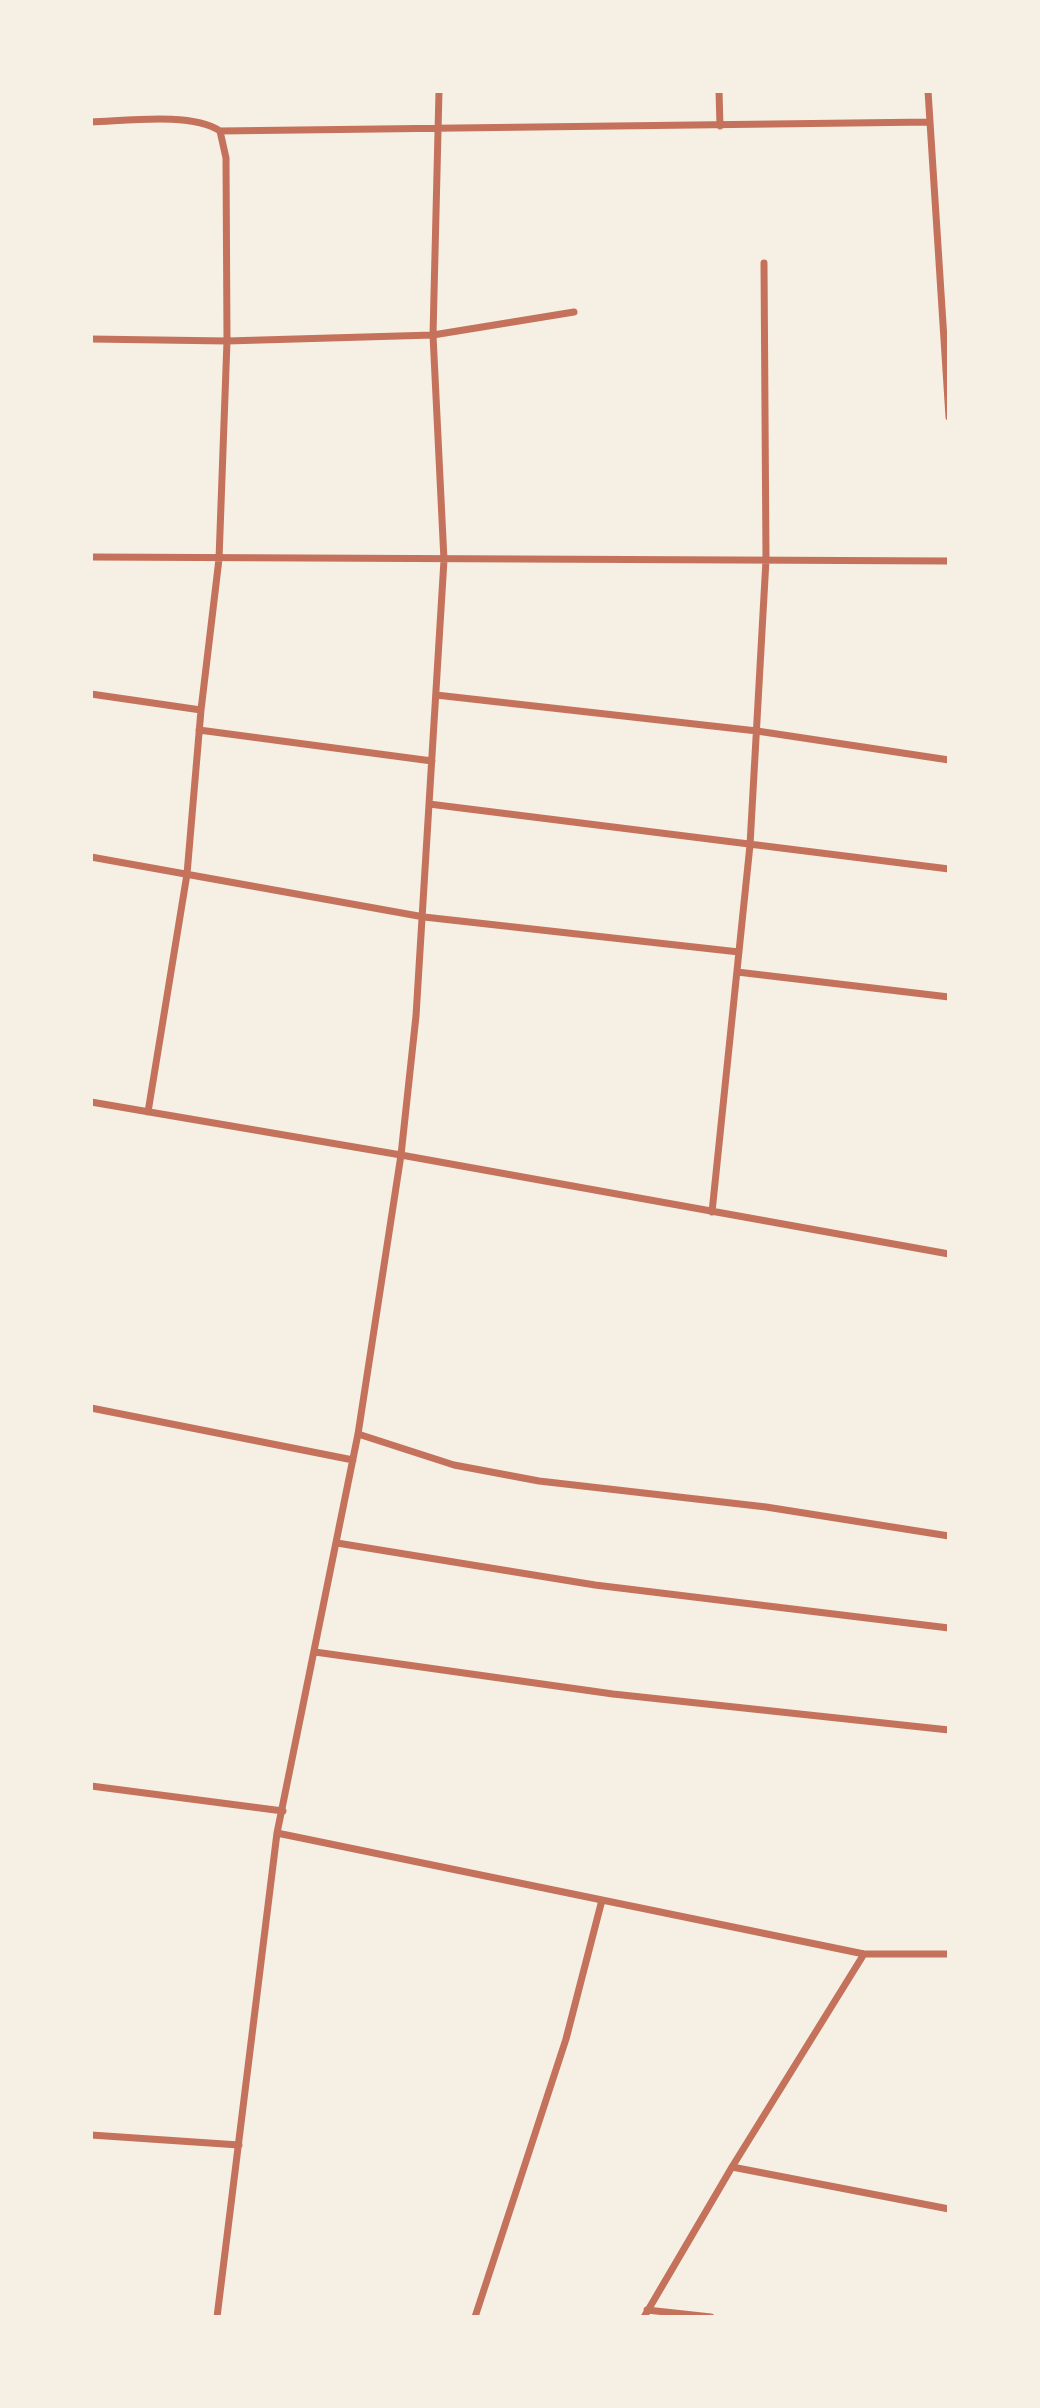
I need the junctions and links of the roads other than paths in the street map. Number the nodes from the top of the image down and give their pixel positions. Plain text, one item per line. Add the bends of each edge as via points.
1 (439, 91) edge
2 (719, 91) edge
3 (928, 91) edge
4 (930, 121) junction
5 (91, 122) edge
6 (720, 126) junction
7 (438, 129) junction
8 (220, 131) junction
9 (764, 263) dead end
10 (574, 312) dead end
11 (433, 335) junction
12 (91, 338) edge
13 (226, 341) junction
14 (949, 417) edge
15 (91, 557) edge
16 (219, 559) junction
17 (444, 560) junction
18 (766, 560) junction
19 (949, 561) edge
20 (91, 694) edge
21 (436, 695) junction
22 (201, 709) junction
23 (200, 730) junction
24 (757, 731) junction
25 (949, 760) edge
26 (432, 761) junction
27 (429, 804) junction
28 (750, 845) junction
29 (91, 857) edge
30 (949, 869) edge
31 (187, 874) junction
32 (424, 917) junction
33 (739, 952) junction
34 (737, 972) junction
35 (949, 997) edge
36 (91, 1102) edge
37 (148, 1112) junction
38 (401, 1155) junction
39 (712, 1212) junction
40 (949, 1254) edge
41 (91, 1408) edge
42 (358, 1434) junction
43 (353, 1460) junction
44 (949, 1536) edge
45 (337, 1543) junction
46 (949, 1628) edge
47 (315, 1652) junction
48 (949, 1730) edge
49 (91, 1786) edge
50 (283, 1811) junction
51 (277, 1833) junction
52 (602, 1900) junction
53 (864, 1954) junction
54 (949, 1954) edge
55 (91, 2135) edge
56 (239, 2145) junction
57 (732, 2167) junction
58 (949, 2209) edge
59 (646, 2314) edge
60 (217, 2317) edge
61 (475, 2317) edge
62 (712, 2317) edge

1 - 7 street
2 - 6 street
3 - 4 street
4 - 6 street
4 - 14 street
5 - 8 street via 173,120 210,125
6 - 7 street
7 - 8 street
7 - 11 street
8 - 13 street via 226,158
9 - 18 street
10 - 11 street
11 - 13 street
11 - 17 street
12 - 13 street
13 - 16 street
15 - 16 street
16 - 17 street
16 - 22 street
17 - 18 street
17 - 21 street
18 - 19 street
18 - 24 street
20 - 22 street
21 - 24 street
21 - 26 street
22 - 23 street
23 - 26 street
23 - 31 street
24 - 25 street
24 - 28 street
26 - 27 street
27 - 28 street
27 - 32 street
28 - 30 street
28 - 33 street
29 - 31 street
31 - 32 street
31 - 37 street
32 - 33 street
32 - 38 street
33 - 34 street
34 - 35 street
34 - 39 street
36 - 37 street
37 - 38 street
38 - 39 street
38 - 42 street
39 - 40 street
41 - 43 street
42 - 43 street
42 - 44 street via 454,1465 540,1481 766,1507
43 - 45 street
45 - 46 street via 595,1585
45 - 47 street
47 - 48 street via 613,1694
47 - 50 street
49 - 50 street
50 - 51 street
51 - 52 street
51 - 56 street
52 - 53 street
52 - 61 street via 566,2039
53 - 54 street
53 - 57 street
55 - 56 street
56 - 60 street
57 - 58 street
57 - 59 street
59 - 62 street

